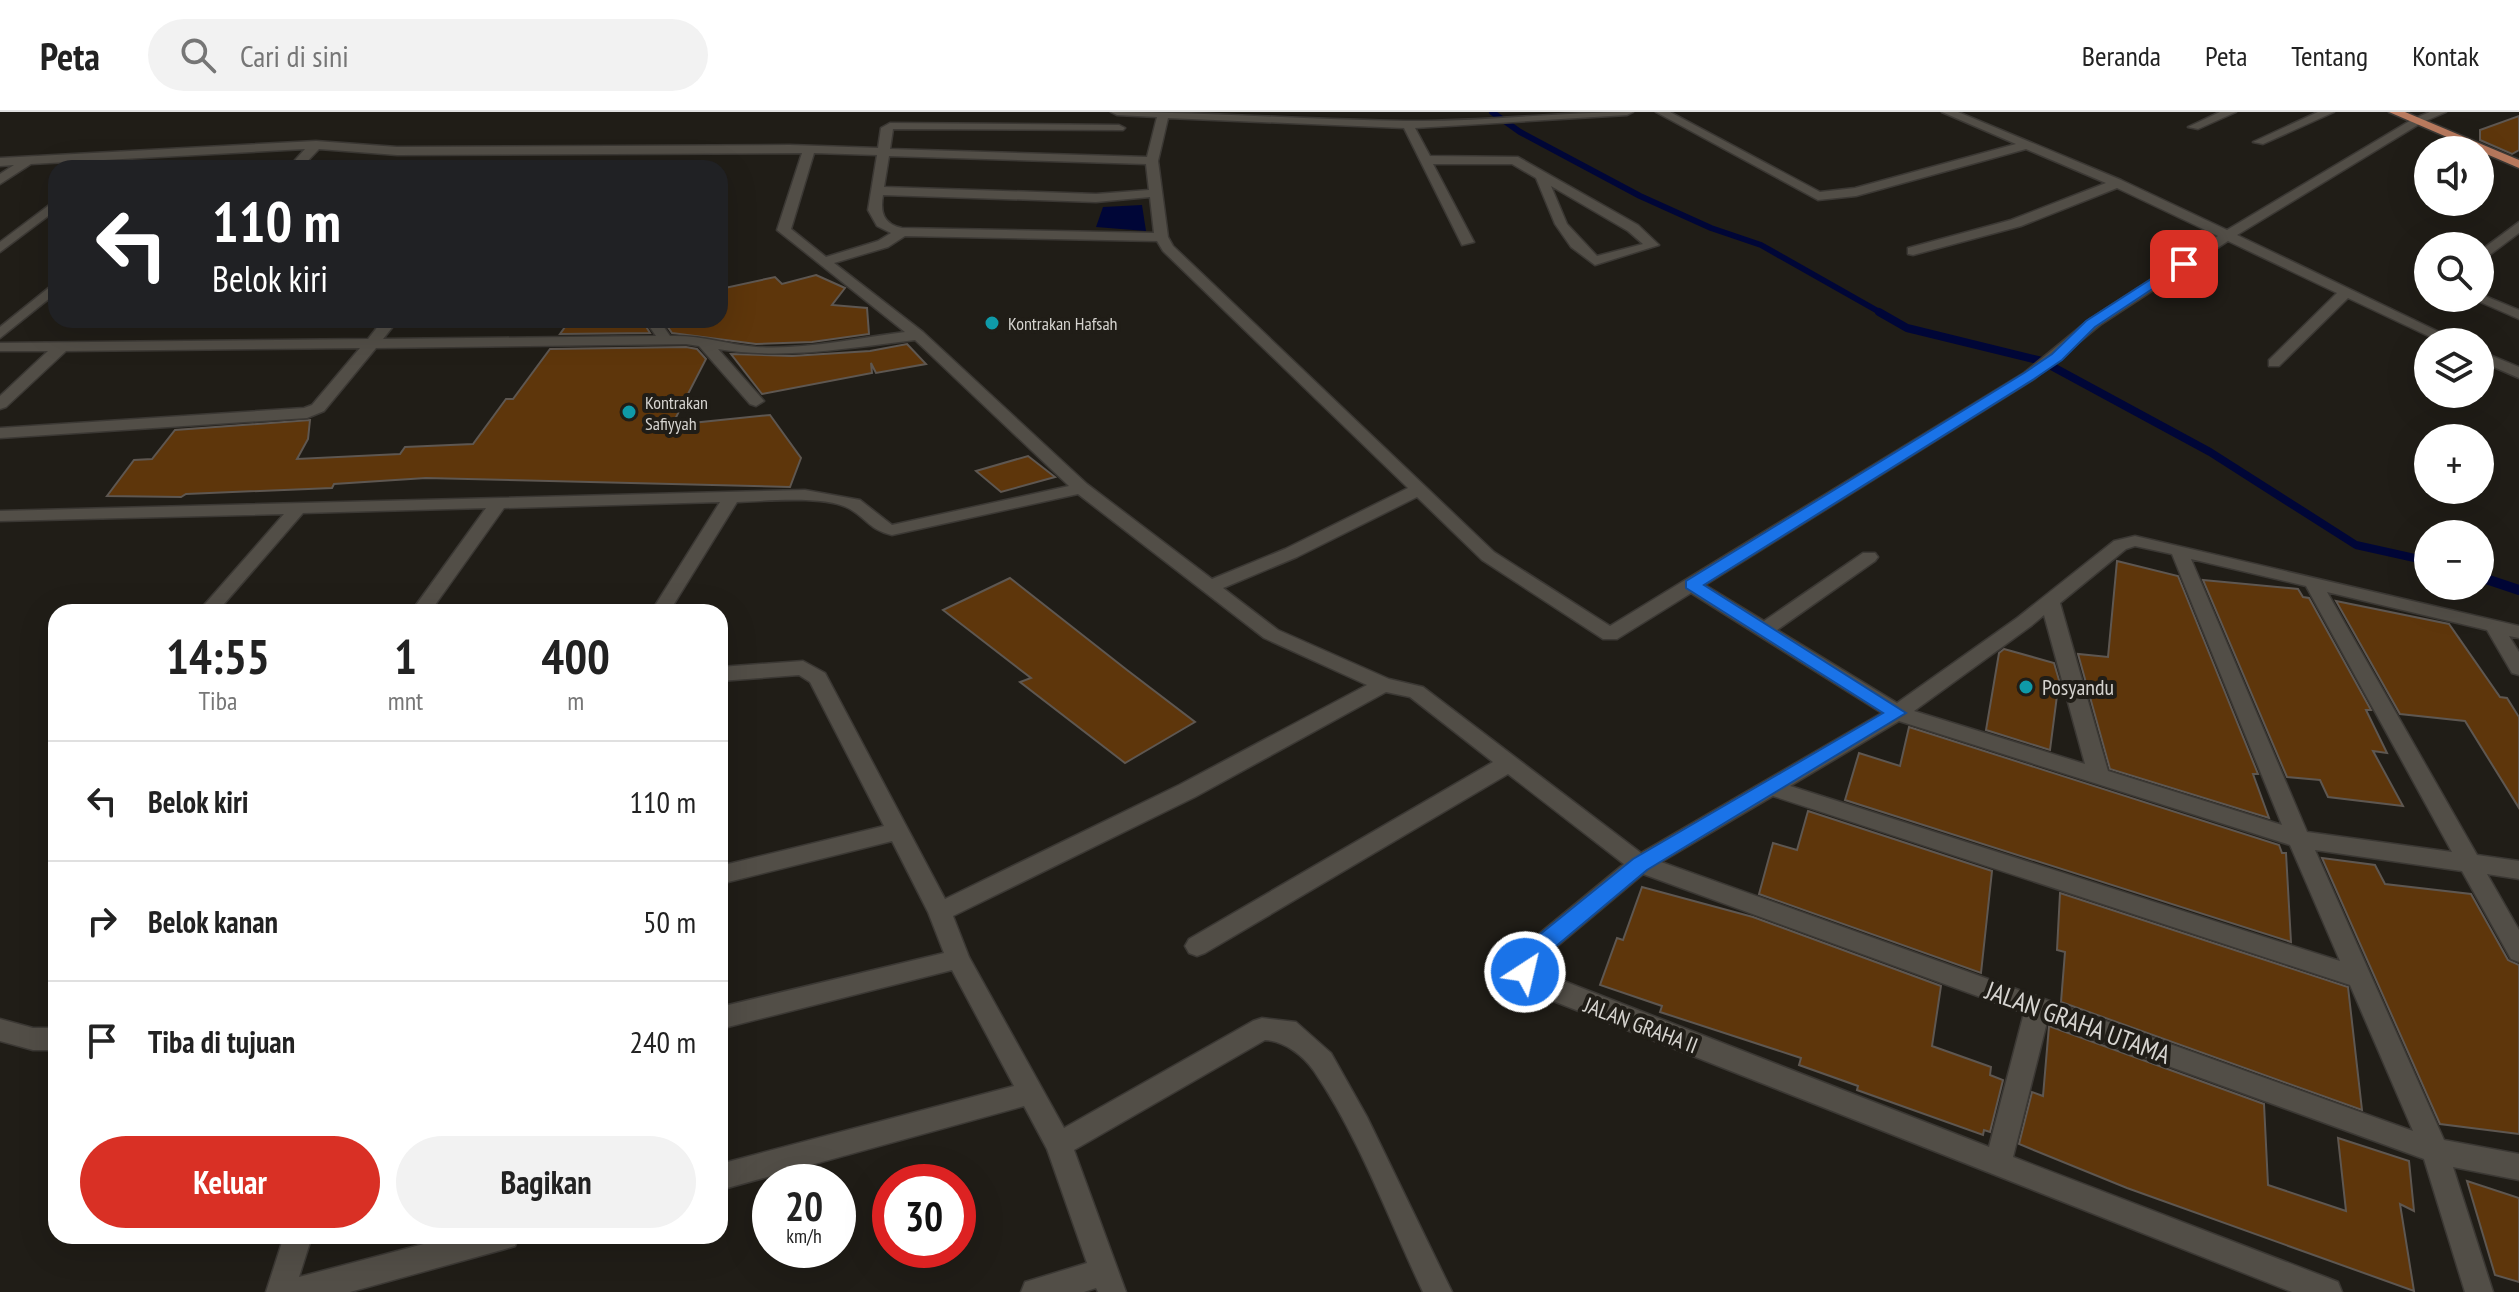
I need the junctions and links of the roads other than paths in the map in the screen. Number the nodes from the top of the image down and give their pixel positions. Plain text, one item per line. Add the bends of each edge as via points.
1 (1117, 112) edge
2 (1627, 112) edge
3 (1662, 112) edge
4 (1948, 112) edge
5 (2230, 112) edge
6 (2328, 112) edge
7 (2395, 112) edge
8 (2440, 112) edge
9 (1610, 113) edge
10 (1262, 115) edge
11 (1163, 116) junction
12 (2417, 121) junction
13 (1408, 125) junction
14 (2194, 127) dead end
15 (1119, 128) dead end
16 (2259, 142) dead end
17 (316, 145) junction
18 (2027, 145) junction
19 (213, 150) junction
20 (706, 150) junction
21 (809, 150) junction
22 (397, 151) junction
23 (474, 151) junction
24 (553, 151) junction
25 (883, 153) junction
26 (121, 154) junction
27 (113, 160) edge
28 (202, 160) edge
29 (302, 160) edge
30 (389, 160) edge
31 (467, 160) edge
32 (547, 160) edge
33 (703, 160) edge
34 (1425, 160) junction
35 (27, 161) junction
36 (1152, 161) junction
37 (0, 162) edge
38 (2519, 164) edge
39 (1542, 177) junction
40 (0, 180) edge
41 (2117, 183) junction
42 (880, 191) junction
43 (1156, 193) junction
44 (48, 210) edge
45 (2519, 226) edge
46 (902, 232) junction
47 (2230, 234) junction
48 (1161, 237) junction
49 (1467, 242) dead end
50 (2494, 247) edge
51 (0, 248) edge
52 (1913, 251) dead end
53 (823, 262) junction
54 (2346, 292) junction
55 (48, 293) edge
56 (2494, 305) edge
57 (2519, 315) edge
58 (384, 328) edge
59 (658, 328) edge
60 (2423, 328) edge
61 (0, 334) edge
62 (918, 335) junction
63 (666, 340) junction
64 (701, 340) junction
65 (369, 344) junction
66 (0, 347) edge
67 (61, 347) junction
68 (2494, 361) edge
69 (2274, 363) dead end
70 (2519, 373) edge
71 (756, 401) dead end
72 (0, 404) edge
73 (0, 433) edge
74 (1081, 488) junction
75 (1420, 489) junction
76 (733, 495) junction
77 (500, 501) junction
78 (299, 507) junction
79 (0, 516) edge
80 (2179, 550) junction
81 (1869, 557) dead end
82 (2314, 584) junction
83 (1692, 585) junction
84 (1209, 587) junction
85 (2050, 602) junction
86 (214, 604) edge
87 (426, 604) edge
88 (665, 604) edge
89 (2493, 625) junction
90 (1764, 630) junction
91 (2519, 632) edge
92 (2519, 668) edge
93 (728, 673) edge
94 (1384, 685) junction
95 (1897, 713) junction
96 (1509, 763) junction
97 (2099, 777) junction
98 (1770, 787) junction
99 (898, 831) junction
100 (2299, 839) junction
101 (2470, 863) junction
102 (1640, 864) junction
103 (2519, 870) edge
104 (728, 873) edge
105 (940, 912) junction
106 (1197, 946) dead end
107 (2519, 952) edge
108 (958, 959) junction
109 (2358, 977) junction
110 (2038, 1008) junction
111 (728, 1016) edge
112 (0, 1030) edge
113 (48, 1039) edge
114 (1031, 1093) junction
115 (1059, 1145) junction
116 (2435, 1151) junction
117 (1998, 1164) junction
118 (2519, 1167) edge
119 (728, 1175) edge
120 (295, 1244) edge
121 (478, 1244) edge
122 (1108, 1282) edge
123 (330, 1288) edge
124 (280, 1292) edge
125 (298, 1292) edge
126 (1035, 1292) edge
127 (1438, 1292) edge
128 (2328, 1292) edge
129 (2479, 1292) edge

1 - 11 street
2 - 9 street
3 - 18 street via 1818,196 1856,192
4 - 18 street
5 - 14 street
6 - 16 street
7 - 12 main road
8 - 12 street
9 - 13 street
10 - 11 street
10 - 13 street
11 - 36 street
12 - 38 main road
12 - 47 street
13 - 34 street
15 - 25 street via 896,124 887,128
17 - 19 street
17 - 22 street
17 - 29 street
18 - 41 street
19 - 26 street
19 - 28 street
20 - 21 street
20 - 24 street
20 - 33 street
21 - 25 street
21 - 53 street, JALAN GRAHA UTAMA via 784,230
22 - 23 street
22 - 30 street
23 - 24 street
23 - 31 street
24 - 32 street
25 - 36 street
25 - 42 street
26 - 27 street
26 - 35 street
34 - 39 street via 1510,159
34 - 49 street
35 - 37 street
35 - 40 street
36 - 43 street
39 - 39 street via 1571,243 1595,261 1652,245 1633,228
41 - 47 street
41 - 52 street via 2016,223
42 - 43 street via 1096,198
42 - 46 street via 874,210 878,222
43 - 48 street
44 - 51 street
45 - 50 street
46 - 48 street
46 - 53 street via 883,244
47 - 54 street
47 - 83 street via 2091,324 2029,376
48 - 75 street
53 - 62 street, JALAN GRAHA UTAMA
54 - 60 street
54 - 69 street
55 - 61 street
56 - 57 street
58 - 65 street
59 - 63 street
62 - 64 street via 791,351 755,351
62 - 74 street, JALAN GRAHA UTAMA
63 - 64 street
63 - 65 street
64 - 71 street
65 - 67 street
65 - 73 street via 318,408 307,413
66 - 67 street
67 - 72 street
68 - 70 street
74 - 76 street via 892,530 848,502 805,495
74 - 84 street, JALAN GRAHA UTAMA
75 - 83 street via 1488,556 1610,635
75 - 84 street
76 - 77 street
76 - 88 street
77 - 78 street
77 - 87 street
78 - 79 street
78 - 86 street
80 - 82 street
80 - 85 street, JALAN GRAHA II via 2130,541
80 - 100 street
81 - 90 street
82 - 89 street
82 - 101 street
83 - 90 street
84 - 94 street, JALAN GRAHA UTAMA via 1271,634
85 - 95 street, JALAN GRAHA II
85 - 97 street
89 - 91 street
89 - 92 street
90 - 95 street
93 - 99 street via 796,668 813,673
94 - 96 street, JALAN GRAHA UTAMA via 1416,692
94 - 105 street via 1187,791
95 - 97 street
95 - 98 street, JALAN GRAHA II
96 - 102 street, JALAN GRAHA UTAMA
96 - 106 street
97 - 100 street
98 - 102 street, JALAN GRAHA II
98 - 109 street
99 - 104 street
99 - 105 street
100 - 101 street
100 - 109 street
101 - 103 street
101 - 107 street
102 - 110 street, JALAN GRAHA UTAMA
102 - 117 street, JALAN GRAHA II via 1525,959 1529,979
105 - 108 street
108 - 111 street
108 - 114 street
109 - 116 street
110 - 116 street, JALAN GRAHA UTAMA
110 - 117 street
112 - 113 street
114 - 115 street
114 - 119 street
115 - 122 street
115 - 127 street via 1262,1029 1287,1030 1322,1061
116 - 118 street, JALAN GRAHA UTAMA
116 - 129 street
117 - 128 street, JALAN GRAHA II
120 - 124 street
121 - 123 street
122 - 126 street
123 - 125 street

